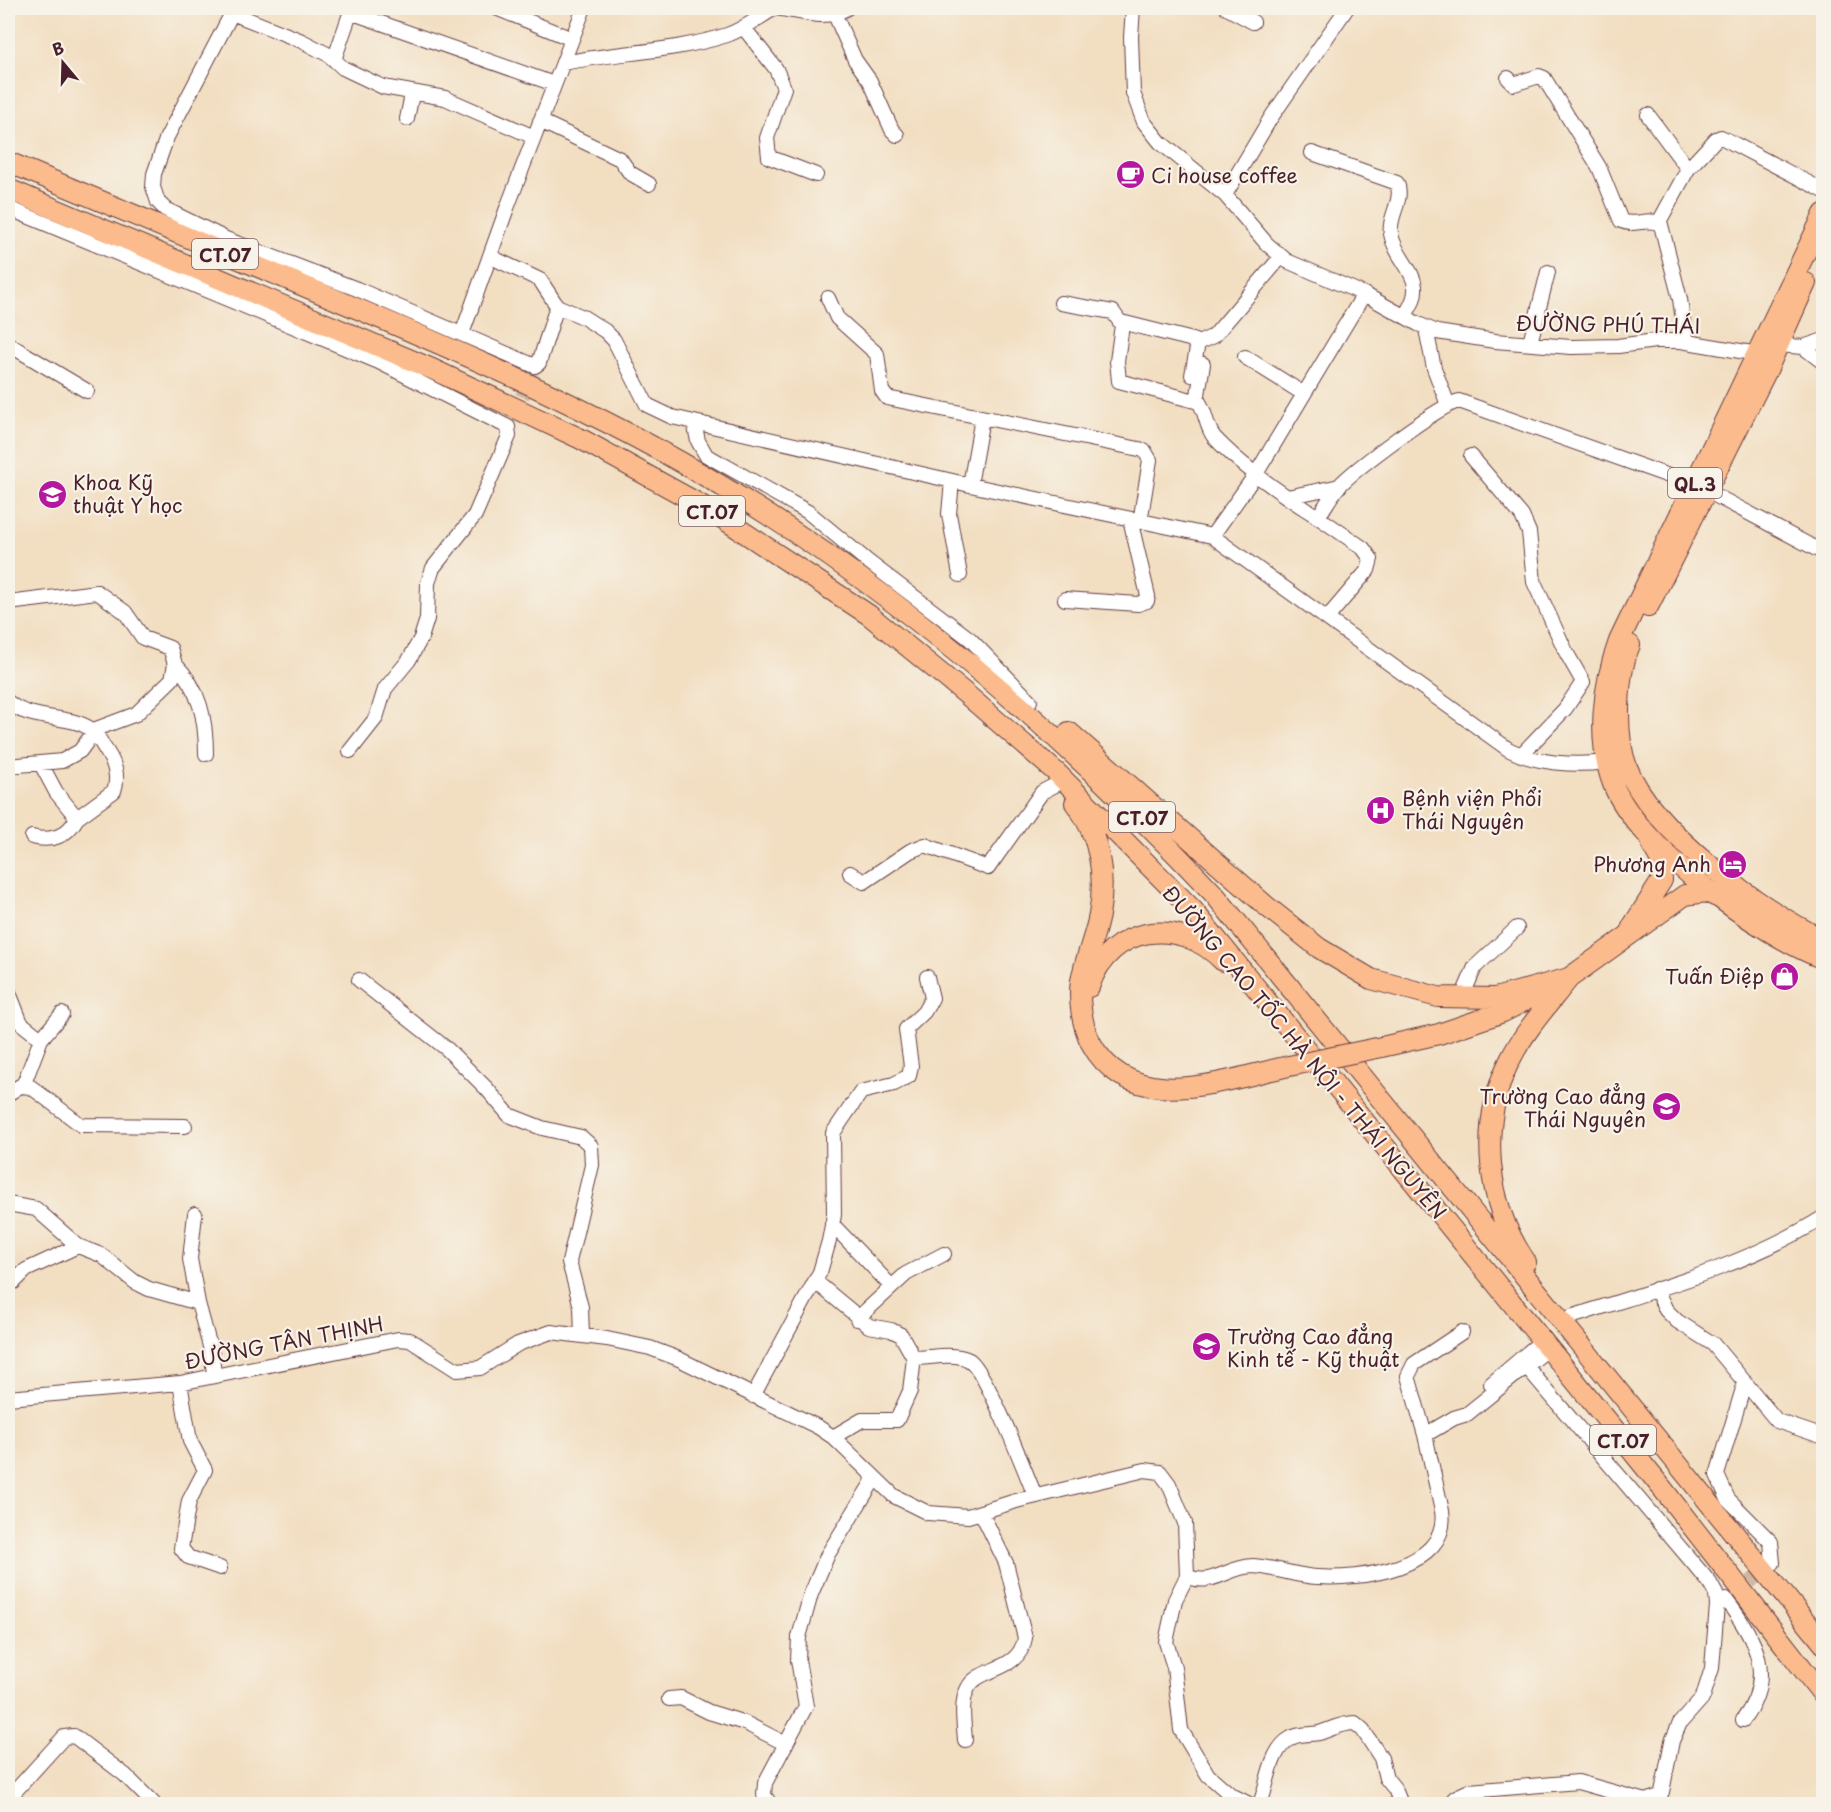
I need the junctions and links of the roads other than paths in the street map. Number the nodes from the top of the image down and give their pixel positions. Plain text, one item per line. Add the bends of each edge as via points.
1 (496, 8) edge
2 (584, 8) edge
3 (775, 8) edge
4 (847, 8) edge
5 (1133, 8) edge
6 (1227, 8) edge
7 (1347, 8) edge
8 (231, 10) edge
9 (351, 10) edge
10 (835, 15) junction
11 (1253, 22) dead end
12 (744, 28) junction
13 (572, 39) junction
14 (334, 60) junction
15 (563, 63) junction
16 (1508, 78) dead end
17 (554, 84) junction
18 (412, 94) junction
19 (1648, 115) dead end
20 (407, 119) dead end
21 (540, 121) junction
22 (897, 135) dead end
23 (534, 137) junction
24 (1312, 153) dead end
25 (8, 162) edge
26 (1688, 169) junction
27 (816, 175) dead end
28 (649, 184) dead end
29 (8, 189) edge
30 (1824, 191) edge
31 (1225, 195) junction
32 (8, 207) edge
33 (1824, 214) edge
34 (1659, 222) junction
35 (1824, 243) edge
36 (491, 257) junction
37 (1281, 257) junction
38 (1548, 272) dead end
39 (1364, 294) junction
40 (828, 298) dead end
41 (1061, 303) dead end
42 (556, 306) junction
43 (1404, 316) junction
44 (1120, 322) junction
45 (1426, 328) junction
46 (462, 334) junction
47 (1824, 340) edge
48 (1686, 341) junction
49 (1530, 343) junction
50 (8, 344) edge
51 (1196, 344) junction
52 (1803, 347) junction
53 (1769, 353) junction
54 (1245, 357) dead end
55 (1824, 363) edge
56 (1203, 364) dead end
57 (1192, 375) dead end
58 (87, 391) dead end
59 (1304, 394) junction
60 (1197, 401) junction
61 (1448, 405) junction
62 (982, 418) junction
63 (694, 422) junction
64 (1471, 456) dead end
65 (1256, 474) junction
66 (952, 481) junction
67 (970, 485) junction
68 (1340, 486) junction
69 (1701, 488) junction
70 (1287, 497) junction
71 (1318, 517) junction
72 (1135, 520) junction
73 (1212, 536) junction
74 (1824, 553) edge
75 (960, 575) dead end
76 (886, 595) junction
77 (1065, 599) dead end
78 (8, 603) edge
79 (1328, 617) junction
80 (175, 664) junction
81 (966, 694) junction
82 (1030, 701) junction
83 (8, 702) edge
84 (93, 731) junction
85 (350, 751) dead end
86 (206, 754) dead end
87 (1521, 755) junction
88 (1615, 759) junction
89 (41, 764) junction
90 (8, 766) edge
91 (1057, 784) junction
92 (77, 818) junction
93 (1639, 825) junction
94 (1667, 825) junction
95 (32, 837) dead end
96 (1688, 872) junction
97 (850, 873) dead end
98 (1738, 885) junction
99 (1725, 901) junction
100 (1660, 903) junction
101 (1517, 928) dead end
102 (1824, 940) edge
103 (1824, 959) edge
104 (927, 977) dead end
105 (1569, 978) junction
106 (360, 980) dead end
107 (8, 990) edge
108 (1462, 997) junction
109 (1082, 1013) junction
110 (62, 1014) dead end
111 (41, 1039) junction
112 (23, 1086) junction
113 (8, 1094) edge
114 (184, 1126) dead end
115 (1418, 1187) junction
116 (8, 1204) edge
117 (195, 1214) dead end
118 (1824, 1217) edge
119 (832, 1224) junction
120 (78, 1246) junction
121 (944, 1254) dead end
122 (8, 1281) edge
123 (816, 1282) junction
124 (892, 1287) junction
125 (1656, 1289) junction
126 (198, 1303) junction
127 (857, 1318) junction
128 (1573, 1320) tunnel mouth
129 (1462, 1332) dead end
130 (582, 1335) junction
131 (1541, 1348) tunnel mouth
132 (914, 1358) junction
133 (1523, 1363) junction
134 (214, 1376) junction
135 (1745, 1382) junction
136 (180, 1383) junction
137 (753, 1396) junction
138 (8, 1398) edge
139 (1425, 1435) junction
140 (833, 1437) junction
141 (1824, 1437) edge
142 (1682, 1471) junction
143 (875, 1478) junction
144 (1035, 1496) junction
145 (981, 1512) junction
146 (1773, 1563) dead end
147 (220, 1568) dead end
148 (1187, 1576) junction
149 (1726, 1600) junction
150 (1824, 1644) edge
151 (1824, 1696) edge
152 (669, 1699) dead end
153 (1743, 1720) dead end
154 (965, 1740) dead end
155 (786, 1744) junction
156 (8, 1799) edge
157 (154, 1804) edge
158 (770, 1804) edge
159 (1249, 1804) edge
160 (1260, 1804) edge
161 (1401, 1804) edge
162 (1449, 1804) edge

1 - 13 street
2 - 13 street
3 - 10 street
3 - 12 street
4 - 10 street
5 - 31 street, ĐƯỜNG PHÚ THÁI via 1132,72 1139,114 1160,142
6 - 11 street
7 - 31 street via 1270,119
8 - 14 street
8 - 46 street via 167,137 154,174 158,202 226,239
9 - 14 street
9 - 17 street
10 - 22 street
12 - 15 street via 706,40
12 - 27 street via 776,69 784,88 766,138 768,157
13 - 15 street
14 - 18 street via 383,87
15 - 17 street
16 - 34 street via 1516,84 1539,76 1544,78 1599,167 1621,221
17 - 21 street
18 - 20 street
18 - 23 street via 445,98
19 - 26 street
21 - 23 street
21 - 28 street via 620,159 630,173
23 - 36 street
24 - 43 street via 1396,183 1400,194 1392,236 1414,278 1415,291 1412,306
25 - 76 highway, ĐƯỜNG CAO TỐC HÀ NỘI - THÁI NGUYÊN / CT.07 via 443,345 595,417 725,488
26 - 30 street via 1721,137
26 - 34 street
29 - 81 highway, ĐƯỜNG CAO TỐC HÀ NỘI - THÁI NGUYÊN / CT.07 via 432,369 581,439 710,510 839,595
31 - 37 street, ĐƯỜNG PHÚ THÁI
32 - 85 street via 379,362 511,422 509,436 475,515 433,568 421,638 385,689 376,718
33 - 53 highway, QL.3
34 - 48 street via 1677,283
35 - 53 highway, QL.3
36 - 42 street via 540,280
36 - 46 street
37 - 39 street, ĐƯỜNG PHÚ THÁI
37 - 51 street via 1214,336
38 - 49 street
39 - 43 street, ĐƯỜNG PHÚ THÁI
39 - 59 street
40 - 62 street via 837,318 877,354 886,398
41 - 44 street via 1111,311
42 - 46 street via 539,363 533,370
42 - 63 street via 609,334 648,405
43 - 45 street, ĐƯỜNG PHÚ THÁI
44 - 51 street via 1189,338
44 - 60 street via 1116,365 1119,381
45 - 49 street, ĐƯỜNG PHÚ THÁI via 1495,341
45 - 61 street via 1434,368
47 - 52 street
48 - 49 street, ĐƯỜNG PHÚ THÁI via 1618,346
48 - 53 street, ĐƯỜNG PHÚ THÁI
50 - 58 street
51 - 57 street
52 - 53 street, ĐƯỜNG PHÚ THÁI
52 - 55 street
53 - 69 highway, QL.3
54 - 59 street
56 - 60 street
59 - 65 street
60 - 65 street via 1214,436
61 - 68 street
61 - 69 street via 1459,401
62 - 67 street
62 - 72 street via 1144,450 1150,460
63 - 66 street
63 - 82 street via 706,455 803,508 970,639
64 - 87 street via 1525,522 1534,582 1583,682 1565,709
65 - 70 street
65 - 73 street
66 - 67 street
66 - 75 street via 949,514
67 - 72 street
68 - 70 street
68 - 71 street
69 - 74 street
69 - 88 highway, QL.3 via 1628,649
70 - 71 street
71 - 79 street via 1363,548 1371,559 1368,570
72 - 73 street
72 - 77 street via 1147,602
73 - 79 street
76 - 82 highway
76 - 142 highway, ĐƯỜNG CAO TỐC HÀ NỘI - THÁI NGUYÊN / CT.07 via 1070,749 1137,812 1214,894
78 - 80 street via 97,592 125,612 143,638 170,648
79 - 87 street via 1494,740
80 - 84 street via 172,679 136,714
80 - 86 street via 197,693
81 - 91 highway via 996,730
81 - 115 highway, ĐƯỜNG CAO TỐC HÀ NỘI - THÁI NGUYÊN / CT.07 via 1057,773 1193,910
82 - 108 highway via 1076,736 1265,905 1320,948 1371,979 1438,997
83 - 84 street via 27,713 72,722
84 - 89 street via 74,756
84 - 92 street via 112,760 117,784 114,791
87 - 88 street via 1574,763
88 - 93 highway, QL.3 via 1616,791
88 - 94 highway, QL.3
89 - 90 street
89 - 92 street via 56,792
91 - 97 street via 1042,792 988,868 928,844 914,848 864,882
91 - 109 highway via 1084,814 1097,843 1103,883 1099,916 1081,983
92 - 95 street via 67,831 52,840
93 - 96 highway, QL.3
93 - 100 highway via 1662,869
94 - 96 highway
94 - 98 highway, QL.3
96 - 98 highway via 1707,871
96 - 99 highway, QL.3
96 - 100 highway via 1684,887
98 - 102 highway, QL.3
99 - 100 highway via 1706,892 1695,892
99 - 103 highway, QL.3 via 1783,941
100 - 105 highway via 1624,938
101 - 108 street via 1475,967
104 - 119 street via 932,998 906,1029 909,1076 861,1092 834,1133
105 - 108 highway via 1495,998
105 - 109 highway, bridge via 1503,1012 1439,1034 1186,1087 1152,1089 1124,1078 1100,1060
105 - 142 highway via 1521,1041 1504,1074 1491,1123 1491,1174 1515,1247 1614,1374
106 - 130 street via 447,1049 509,1115 581,1137 591,1146 592,1165 569,1262 581,1307
107 - 111 street via 21,1023
109 - 115 highway via 1098,968 1109,952 1125,940 1146,933 1171,933 1194,939 1233,971 1335,1097
110 - 111 street
111 - 112 street
112 - 113 street
112 - 114 street via 31,1087 81,1125
115 - 151 highway, ĐƯỜNG CAO TỐC HÀ NỘI - THÁI NGUYÊN / CT.07 via 1662,1488
116 - 120 street via 36,1209
117 - 126 street via 190,1259
118 - 125 street via 1773,1247
119 - 123 street
119 - 124 street
120 - 122 street via 26,1270 14,1282
120 - 126 street via 100,1255 148,1289
121 - 124 street via 920,1265
123 - 127 street
123 - 137 street
124 - 127 street
125 - 128 street via 1588,1311
125 - 135 street via 1666,1310 1713,1344
126 - 134 street
127 - 132 street via 869,1326 901,1335
129 - 139 street via 1414,1364 1408,1376
130 - 134 street, ĐƯỜNG TÂN THỊNH via 551,1332 535,1336 491,1363 468,1371 448,1367 410,1340 398,1339
130 - 137 street, ĐƯỜNG TÂN THỊNH via 650,1348
131 - 133 street
132 - 140 street via 910,1391 897,1420 862,1420
132 - 144 street via 963,1357 975,1363 1004,1419
133 - 139 street via 1467,1414
133 - 149 street via 1710,1582 1716,1594
134 - 136 street, ĐƯỜNG TÂN THỊNH
135 - 141 street via 1777,1421
135 - 146 street via 1717,1475 1732,1504 1771,1542
136 - 138 street, ĐƯỜNG TÂN THỊNH
136 - 147 street via 190,1441 205,1470 189,1501 182,1548 188,1557
137 - 140 street, ĐƯỜNG TÂN THỊNH via 795,1414
139 - 148 street via 1444,1522 1439,1540 1430,1551 1408,1563 1347,1577 1316,1577 1254,1566 1237,1568 1213,1579 1198,1581
140 - 143 street, ĐƯỜNG TÂN THỊNH
142 - 150 highway, ĐƯỜNG CAO TỐC HÀ NỘI - THÁI NGUYÊN / CT.07
143 - 145 street, ĐƯỜNG TÂN THỊNH via 894,1496 928,1514 968,1516
143 - 155 street via 828,1554 803,1617 798,1660 806,1706
144 - 145 street, ĐƯỜNG TÂN THỊNH
144 - 148 street, ĐƯỜNG TÂN THỊNH via 1145,1470 1160,1472 1185,1523
145 - 154 street via 1006,1563 1025,1638 1023,1650 1013,1659 968,1688 963,1714
148 - 159 street via 1175,1600 1166,1642 1174,1667 1181,1730 1208,1775 1231,1795
149 - 153 street via 1742,1621 1761,1665 1762,1682 1756,1704
149 - 162 street via 1703,1697 1680,1723 1672,1741 1662,1792 1656,1798 1645,1801 1578,1782 1469,1791
152 - 155 street via 681,1698
155 - 158 street via 765,1783 764,1795
156 - 157 street via 64,1737 74,1736 125,1775
160 - 161 street via 1269,1769 1290,1738 1345,1723 1355,1723 1370,1739

